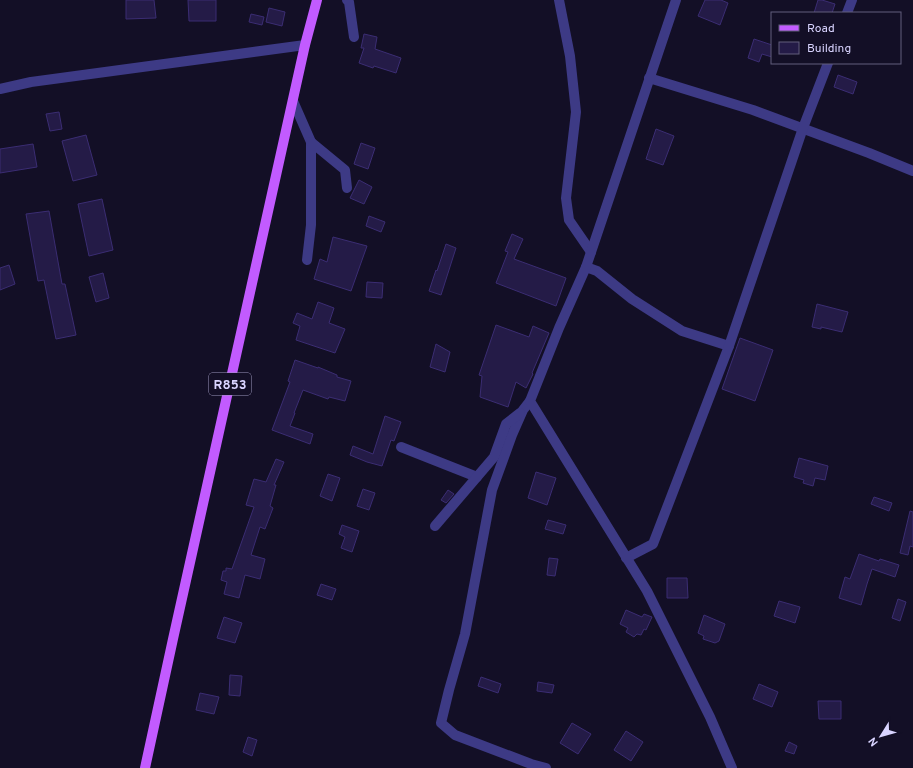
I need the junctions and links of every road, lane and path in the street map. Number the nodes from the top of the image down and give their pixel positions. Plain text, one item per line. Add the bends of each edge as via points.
1 (316, 0) edge
2 (347, 0) edge
3 (559, 0) edge
4 (676, 0) edge
5 (852, 0) edge
6 (847, 12) edge
7 (354, 37) dead end
8 (305, 45) junction
9 (828, 64) edge
10 (650, 78) junction
11 (0, 89) edge
12 (293, 101) junction
13 (803, 128) junction
14 (311, 142) junction
15 (913, 171) edge
16 (347, 188) dead end
17 (591, 252) junction
18 (307, 260) dead end
19 (586, 267) junction
20 (729, 346) junction
21 (530, 401) junction
22 (523, 410) junction
23 (401, 447) dead end
24 (477, 477) junction
25 (434, 526) dead end
26 (626, 558) junction
27 (145, 768) edge
28 (546, 768) edge
29 (732, 768) edge

1 - 8 main road, R853
2 - 7 street
3 - 17 street via 570,56 576,112 566,198 569,220
4 - 10 street
5 - 6 street
8 - 11 street via 31,82
8 - 12 main road, R853
9 - 13 street
10 - 13 street
10 - 17 street
12 - 14 street
12 - 27 main road, R853
13 - 15 street
13 - 20 street
14 - 16 street via 346,170
14 - 18 street via 311,225
17 - 19 street
19 - 20 street via 597,271 632,299 682,331
19 - 21 street
20 - 26 street via 654,544
21 - 22 street
21 - 26 street
22 - 24 street via 506,424 494,457
22 - 28 street via 492,490 465,634 441,723 455,735
23 - 24 street
24 - 25 street
26 - 29 street via 647,591 710,717

